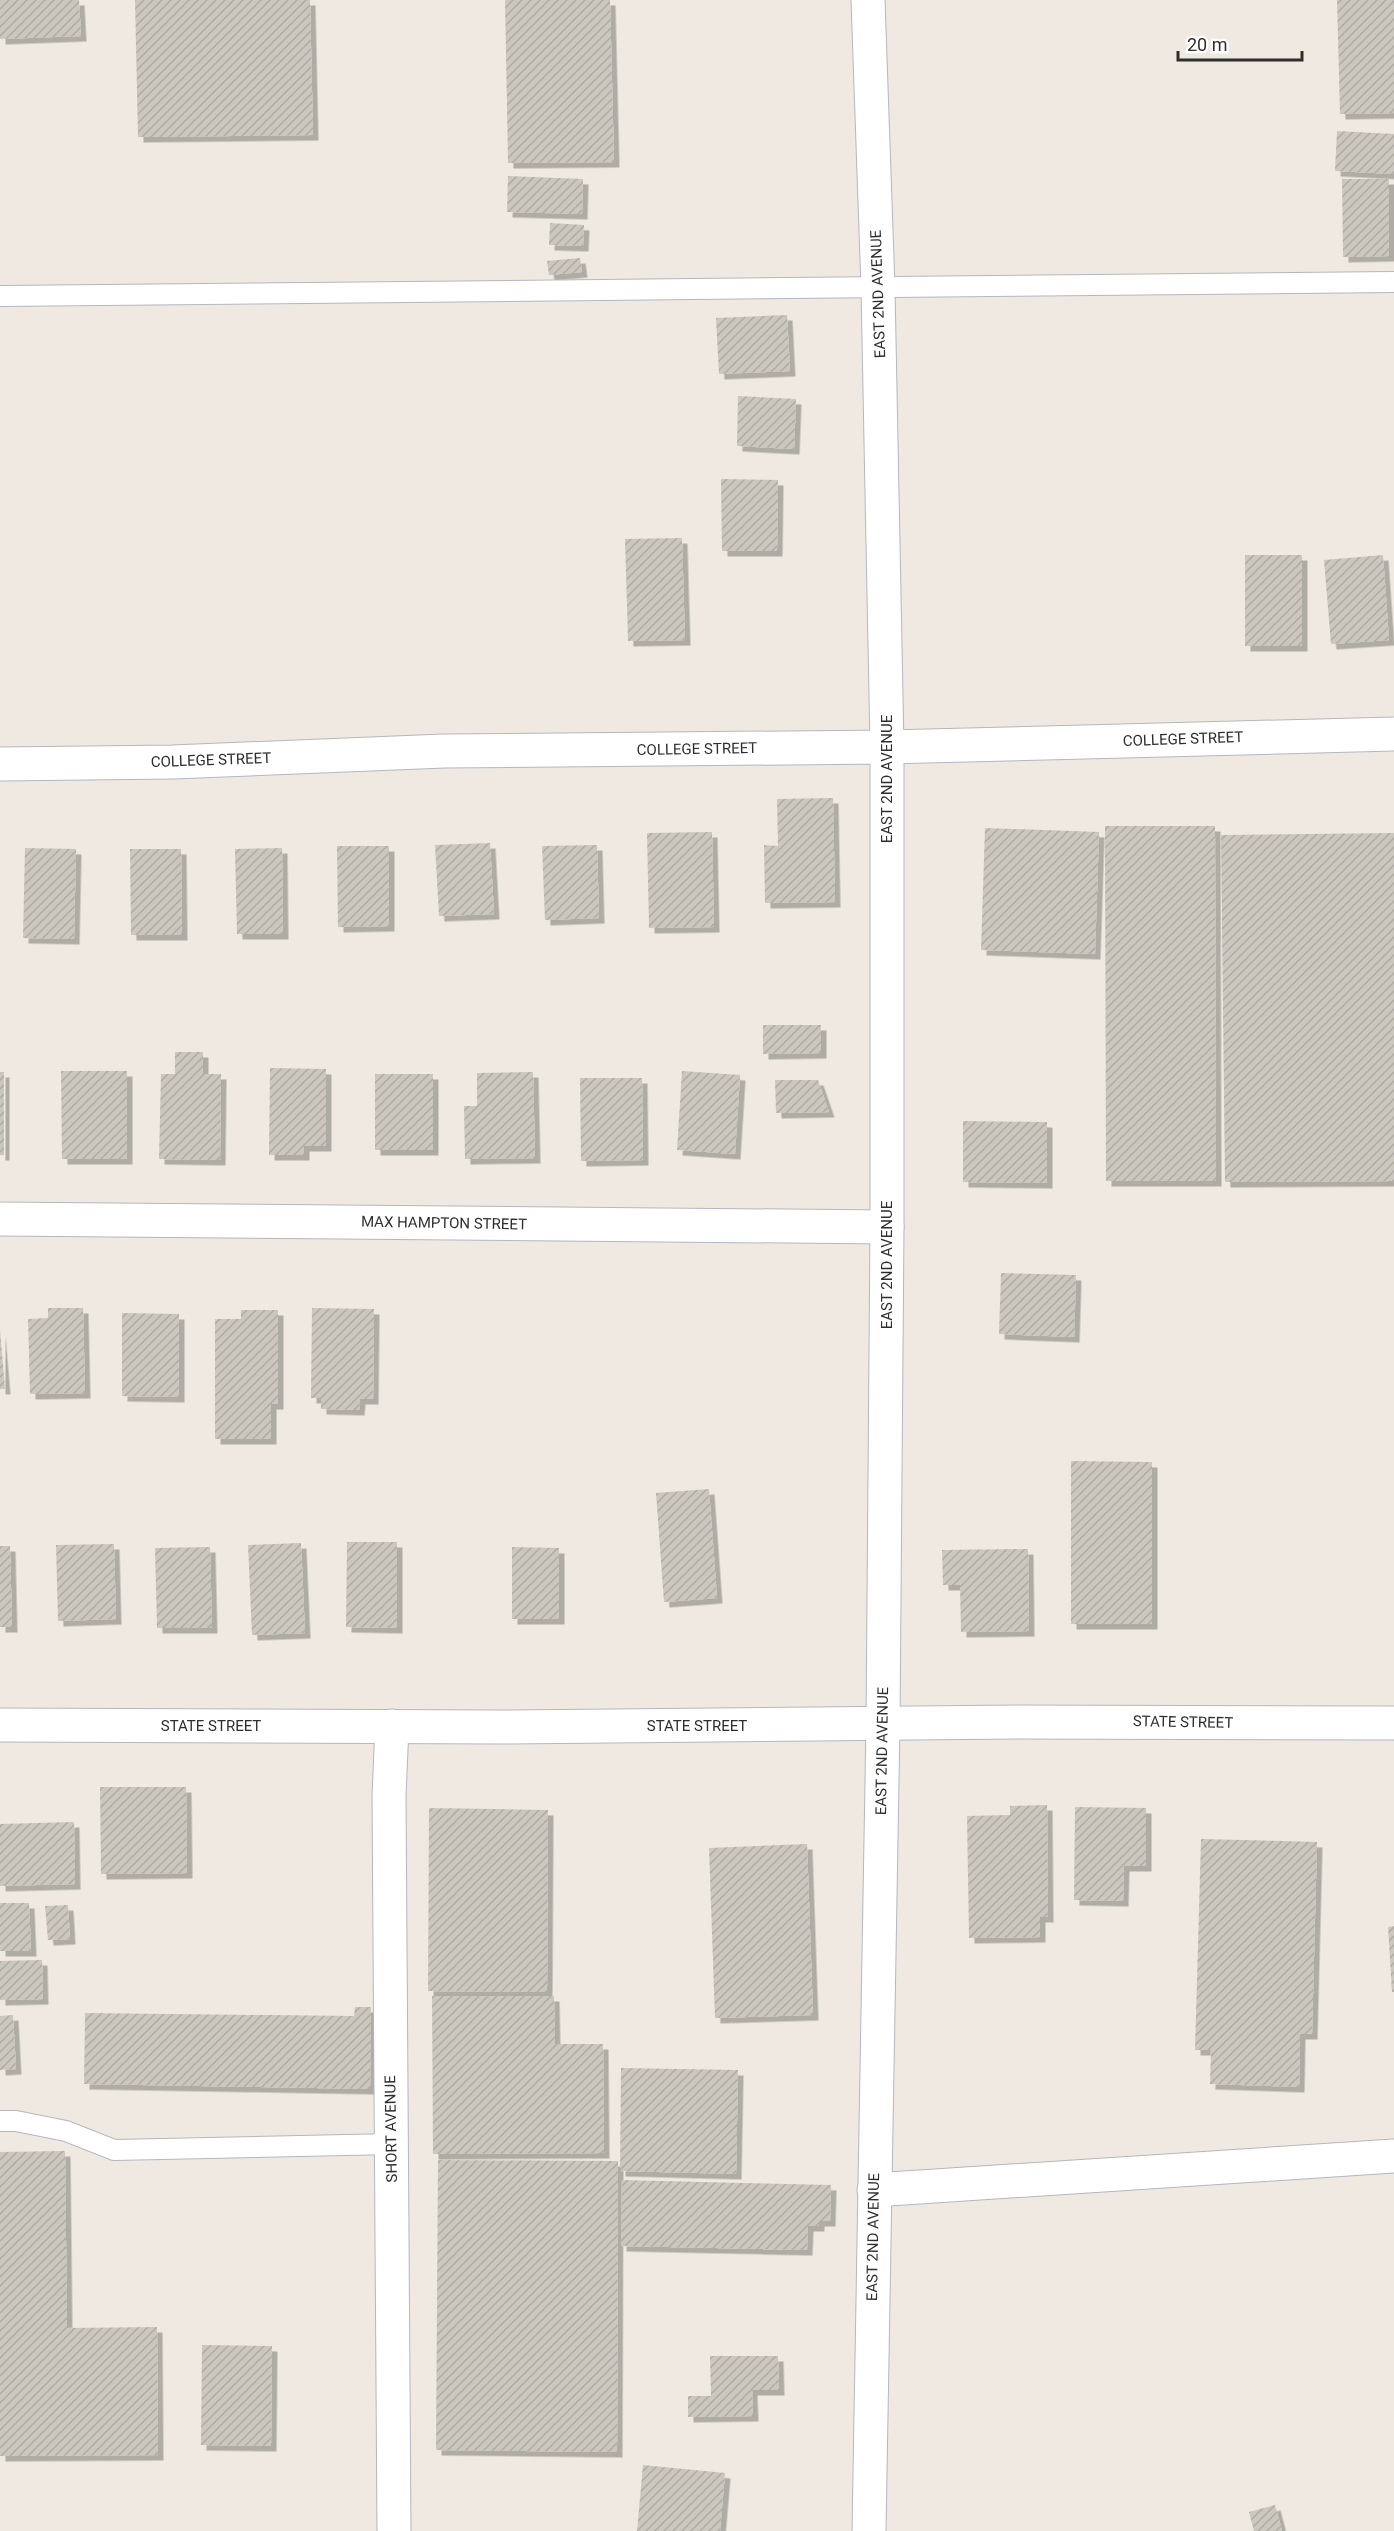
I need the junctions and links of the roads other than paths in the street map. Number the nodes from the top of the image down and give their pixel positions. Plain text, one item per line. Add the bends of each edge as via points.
1 (868, 0) edge
2 (1394, 282) edge
3 (878, 288) junction
4 (0, 296) edge
5 (1394, 734) edge
6 (887, 747) junction
7 (0, 764) edge
8 (0, 1219) edge
9 (887, 1227) junction
10 (1394, 1723) edge
11 (883, 1724) junction
12 (0, 1725) edge
13 (392, 1726) junction
14 (0, 2121) edge
15 (392, 2144) junction
16 (1394, 2156) edge
17 (874, 2190) junction
18 (394, 2531) edge
19 (869, 2531) edge

1 - 3 street, EAST 2ND AVENUE
2 - 3 lane
3 - 4 lane
3 - 6 street, EAST 2ND AVENUE
5 - 6 street, COLLEGE STREET
6 - 7 street, COLLEGE STREET via 444,751 173,762
6 - 9 street, EAST 2ND AVENUE
8 - 9 street, MAX HAMPTON STREET
9 - 11 street, EAST 2ND AVENUE
10 - 11 street, STATE STREET
11 - 13 street, STATE STREET
11 - 17 street, EAST 2ND AVENUE
12 - 13 street, STATE STREET
13 - 15 street, SHORT AVENUE
14 - 15 lane via 66,2131 114,2150
15 - 18 street, SHORT AVENUE
16 - 17 street
17 - 19 street, EAST 2ND AVENUE

